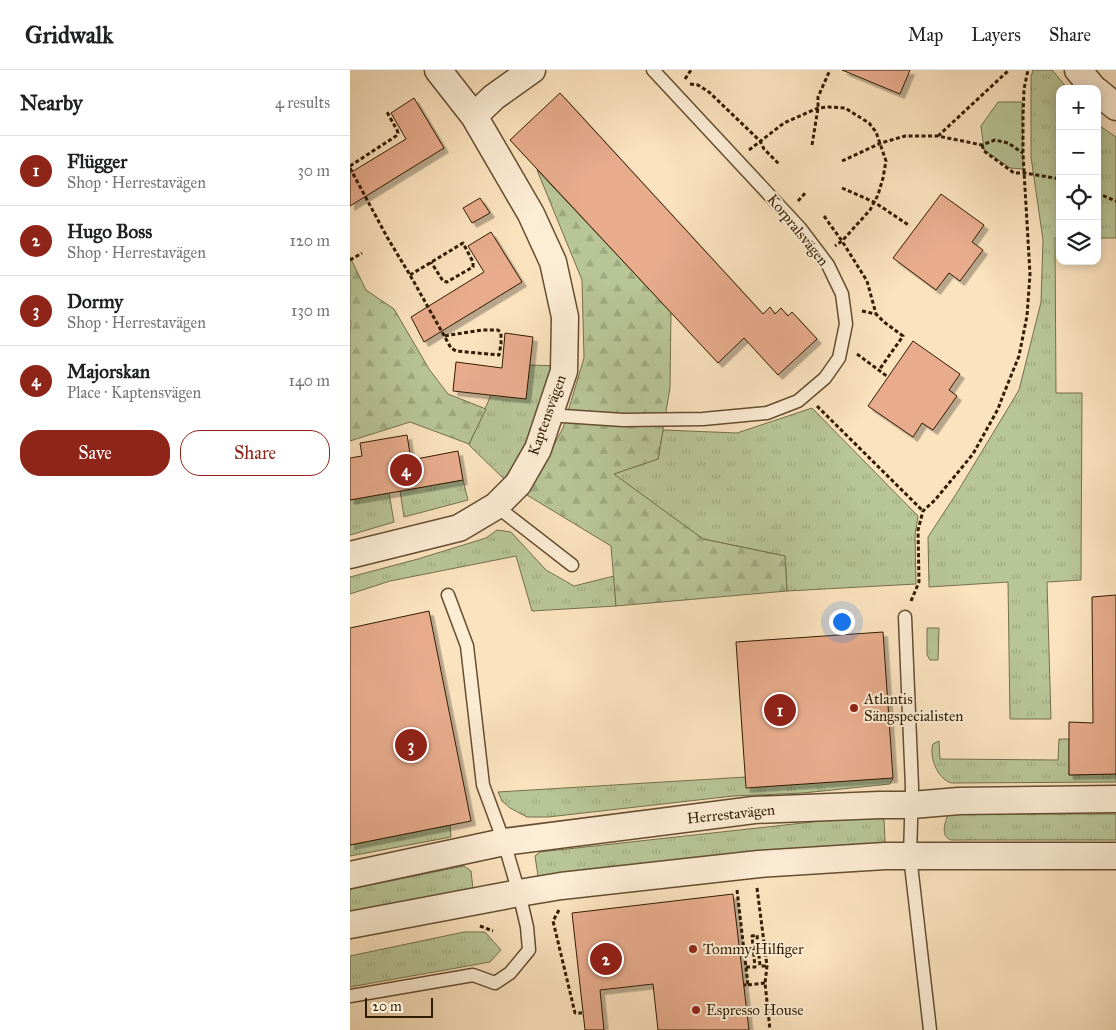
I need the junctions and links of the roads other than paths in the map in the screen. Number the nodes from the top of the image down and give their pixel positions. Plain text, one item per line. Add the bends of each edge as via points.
1 (438, 70) edge
2 (532, 70) edge
3 (653, 70) edge
4 (1078, 70) edge
5 (1091, 85) edge
6 (1101, 94) edge
7 (1116, 107) edge
8 (474, 116) junction
9 (548, 415) junction
10 (496, 506) junction
11 (350, 556) edge
12 (572, 564) dead end
13 (448, 595) dead end
14 (905, 617) road end
15 (1116, 799) edge
16 (912, 805) junction
17 (504, 842) junction
18 (910, 856) junction
19 (1116, 856) edge
20 (350, 875) edge
21 (519, 893) junction
22 (350, 925) edge
23 (350, 996) edge
24 (930, 1030) edge

1 - 8 street, Kaptensvägen
2 - 8 street
3 - 9 lane, Korpralsvägen via 800,228 828,265 842,294 846,324 839,358 825,378 798,401 766,413 703,419 623,420
4 - 5 street
6 - 7 street
8 - 9 street, Kaptensvägen via 531,214 553,262 565,317 564,371
9 - 10 street, Kaptensvägen via 538,449 518,484
10 - 11 street, Kaptensvägen via 459,528
10 - 12 lane
13 - 17 lane via 468,646 482,785
14 - 16 lane
15 - 16 street, Herrestavägen via 959,801
16 - 17 street, Herrestavägen via 754,810
16 - 18 lane
17 - 20 street, Herrestavägen
17 - 21 lane
18 - 19 street
18 - 21 street via 759,864
18 - 24 lane
21 - 22 street
21 - 23 lane via 529,950 510,973 495,983 473,975

